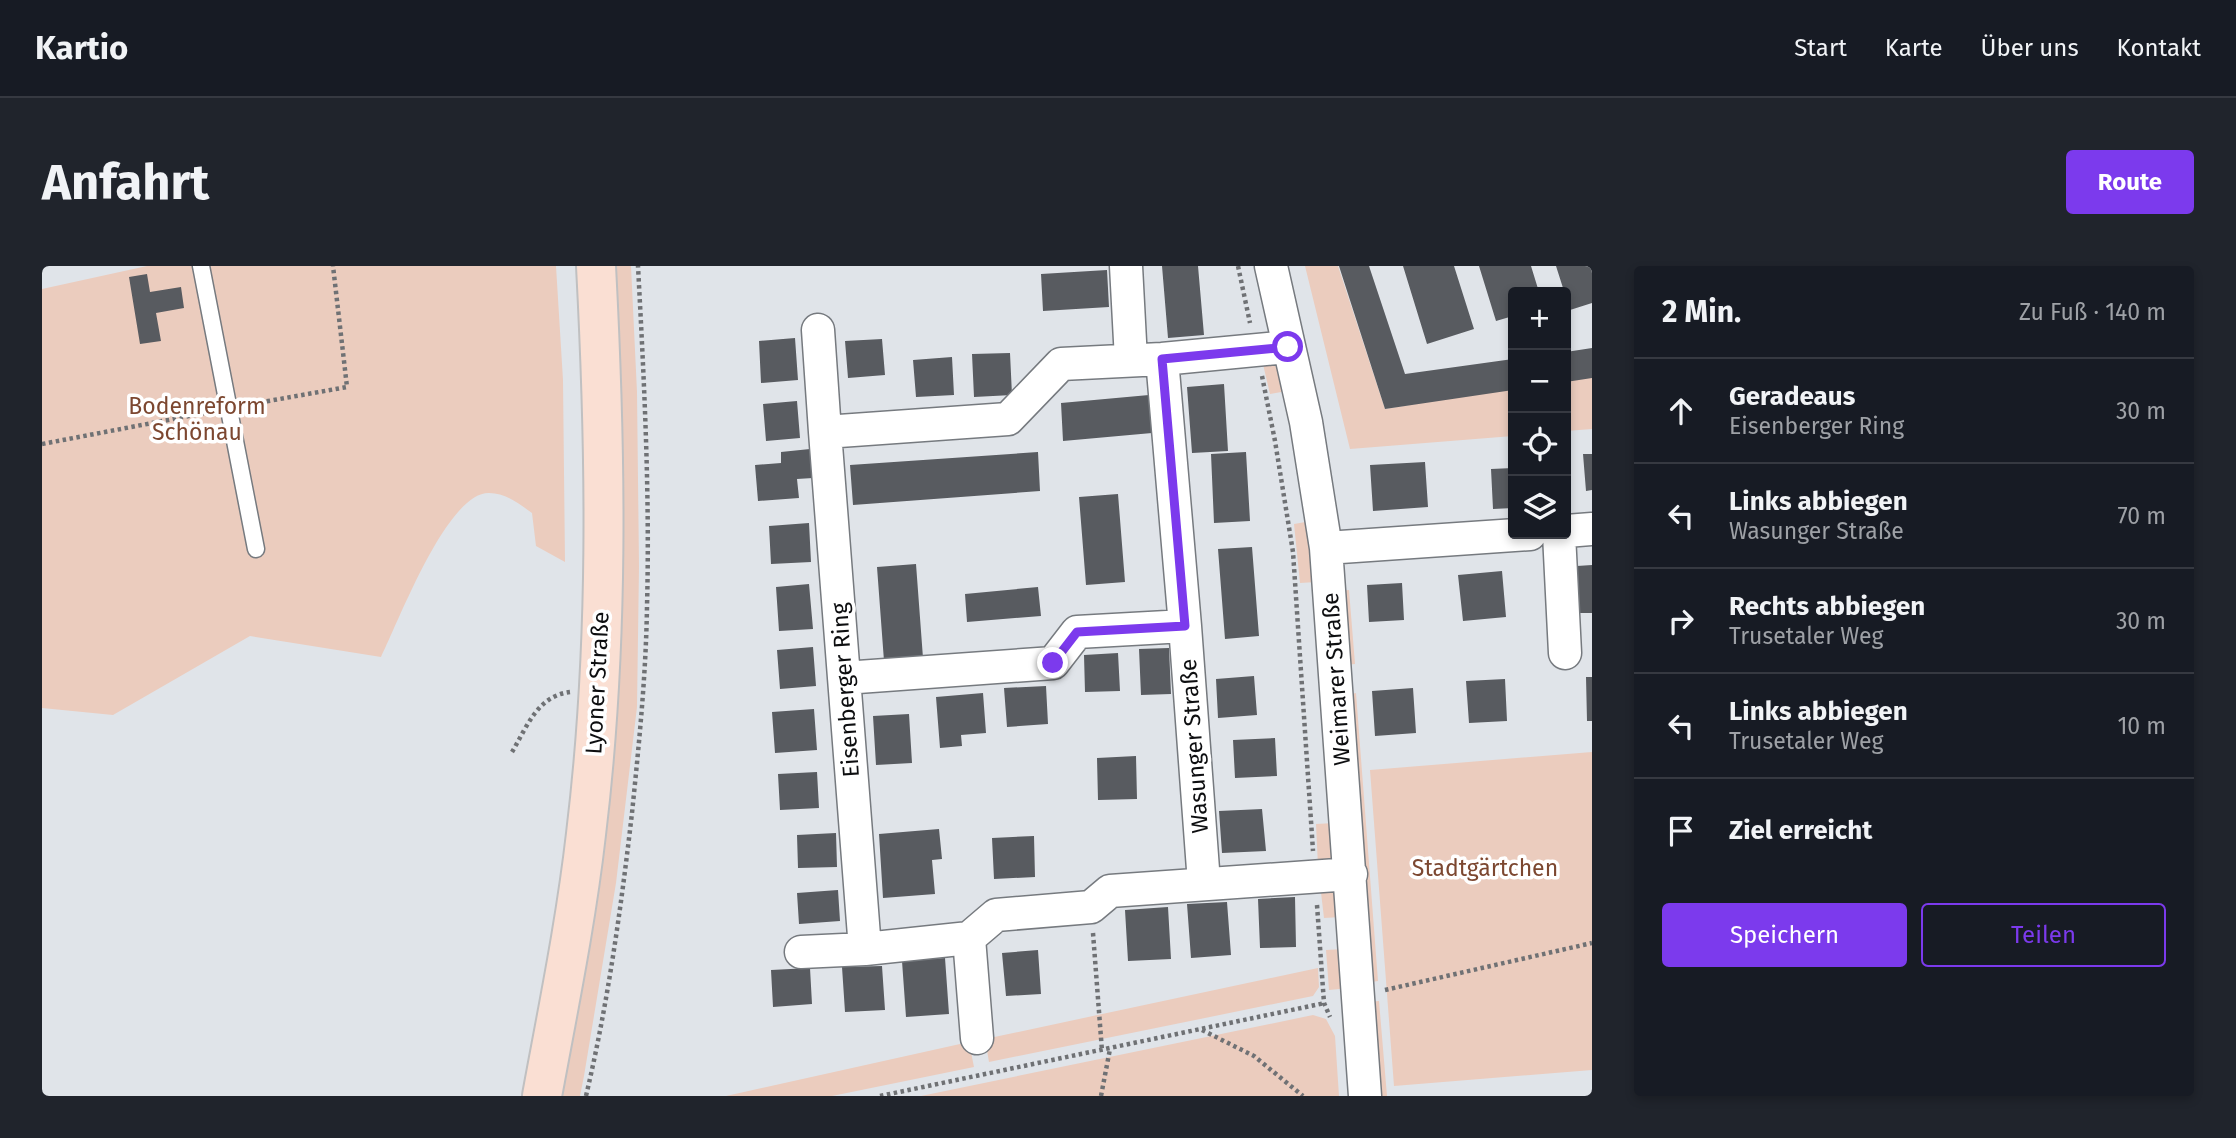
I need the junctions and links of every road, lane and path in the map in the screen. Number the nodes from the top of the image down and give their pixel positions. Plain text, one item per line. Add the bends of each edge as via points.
1 (201, 266) edge
2 (596, 266) edge
3 (1126, 266) edge
4 (1238, 266) edge
5 (1271, 266) edge
6 (818, 330) dead end
7 (1288, 347) junction
8 (1256, 349) junction
9 (1146, 359) junction
10 (825, 432) junction
11 (1592, 529) edge
12 (1571, 531) edge
13 (1508, 536) edge
14 (1559, 539) edge
15 (256, 548) dead end
16 (1326, 548) junction
17 (1185, 626) junction
18 (1565, 653) dead end
19 (844, 678) junction
20 (598, 689) junction
21 (512, 752) dead end
22 (1351, 874) junction
23 (1315, 876) junction
24 (1204, 883) junction
25 (1090, 907) junction
26 (969, 939) junction
27 (1592, 943) edge
28 (865, 949) junction
29 (801, 952) dead end
30 (1357, 996) junction
31 (1324, 1003) junction
32 (1334, 1025) dead end
33 (1201, 1030) junction
34 (977, 1038) dead end
35 (1110, 1049) junction
36 (1102, 1051) junction
37 (542, 1096) edge
38 (880, 1096) edge
39 (1101, 1096) edge
40 (1303, 1096) edge
41 (1365, 1096) edge

1 - 15 lane
2 - 20 main road, Lyoner Straße via 604,547
3 - 9 street, Wasunger Straße
4 - 8 path
5 - 7 street, Weimarer Straße
6 - 10 street, Eisenberger Ring
7 - 8 street
7 - 16 street, Weimarer Straße via 1306,422
8 - 9 street
8 - 23 path via 1293,552
9 - 10 street via 1061,364 1008,419
9 - 17 street, Wasunger Straße
10 - 19 street, Eisenberger Ring
11 - 12 street
13 - 16 street
14 - 18 street
16 - 22 street, Weimarer Straße
17 - 19 street via 1077,632 1053,663
17 - 24 street, Wasunger Straße
19 - 28 street, Eisenberger Ring
20 - 21 path via 554,694 539,707
20 - 37 main road, Lyoner Straße via 586,834
22 - 23 street
22 - 30 street, Weimarer Straße
23 - 24 street
23 - 31 path
24 - 25 street via 1110,891
25 - 26 street via 996,915
25 - 36 path
26 - 28 street
26 - 34 street
27 - 30 path
28 - 29 street
30 - 31 path
30 - 41 street, Weimarer Straße
31 - 32 path
31 - 33 path
33 - 35 path
33 - 40 path via 1254,1056
35 - 36 path
35 - 39 path
36 - 38 path

